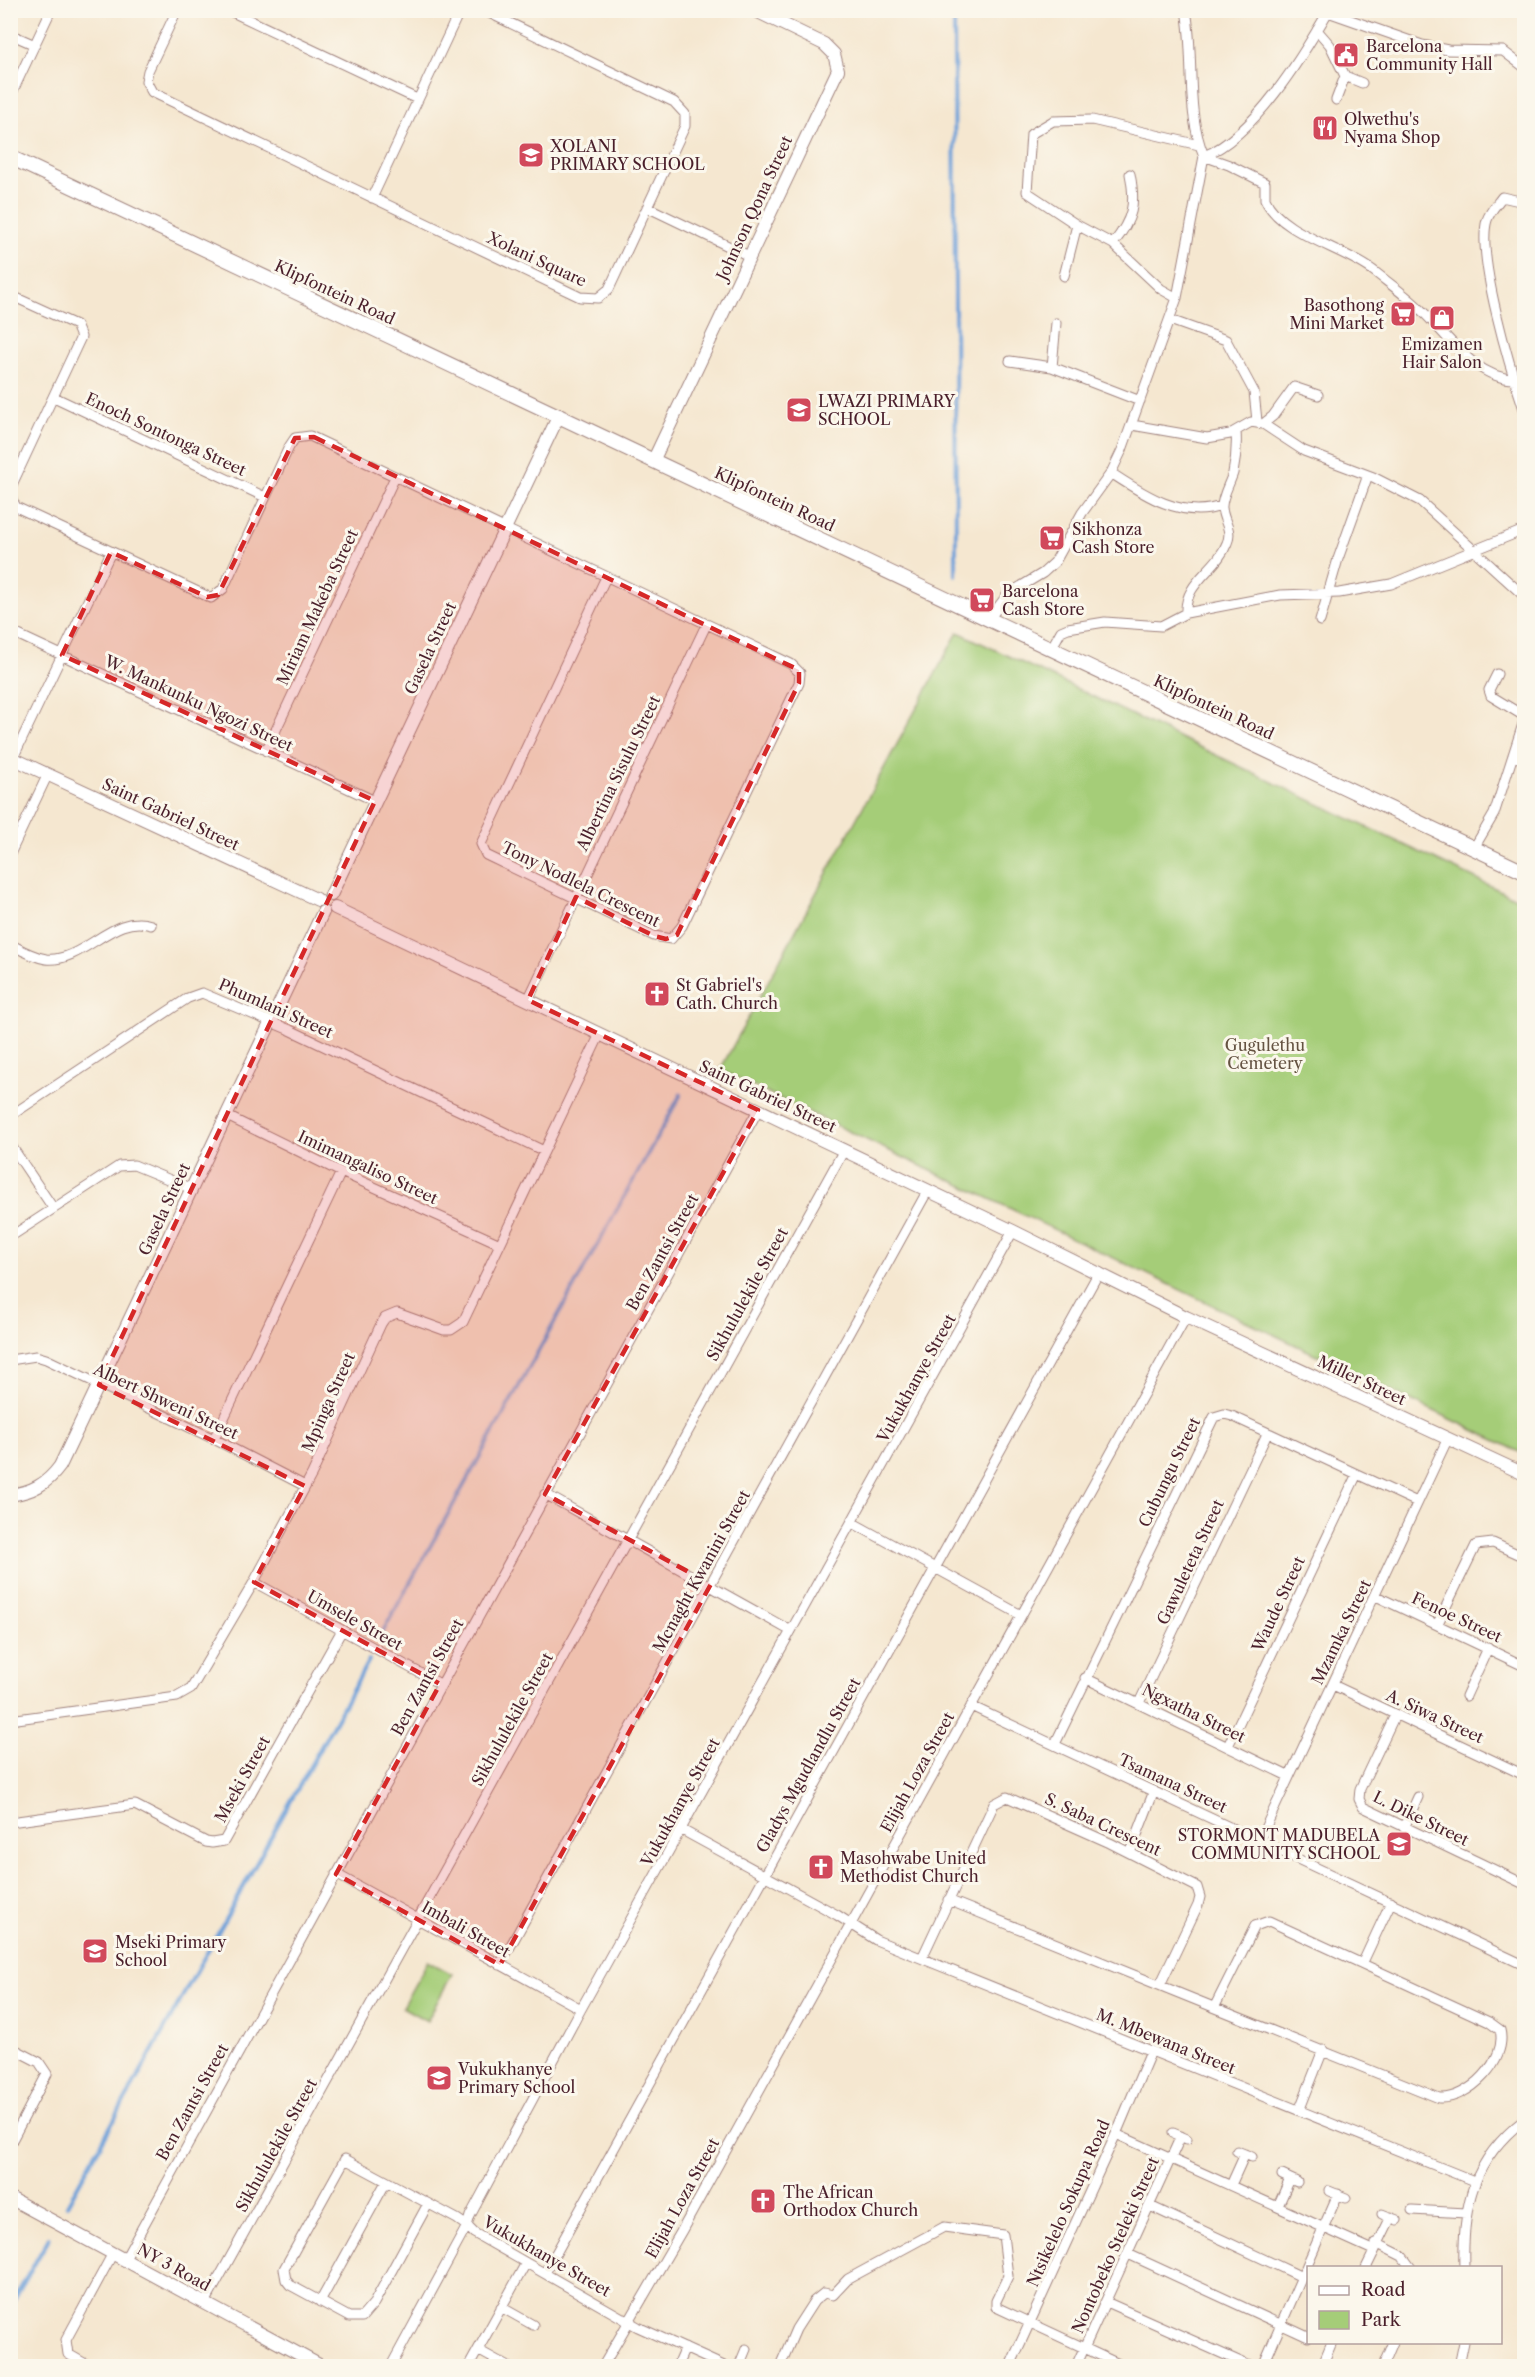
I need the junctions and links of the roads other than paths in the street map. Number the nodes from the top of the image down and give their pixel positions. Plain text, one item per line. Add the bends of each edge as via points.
1 (51, 10) edge
2 (177, 10) edge
3 (228, 10) edge
4 (460, 10) edge
5 (483, 10) edge
6 (1186, 10) edge
7 (756, 11) edge
8 (1328, 11) edge
9 (1317, 30) junction
10 (10, 34) edge
11 (35, 45) junction
12 (1524, 67) edge
13 (1345, 76) junction
14 (1362, 83) dead end
15 (10, 97) edge
16 (417, 99) junction
17 (1336, 100) dead end
18 (1199, 145) junction
19 (1204, 156) junction
20 (10, 157) edge
21 (1130, 174) dead end
22 (372, 198) junction
23 (1524, 202) edge
24 (647, 207) junction
25 (1077, 225) junction
26 (1113, 244) junction
27 (749, 256) junction
28 (1064, 276) dead end
29 (10, 295) edge
30 (1177, 298) junction
31 (1170, 320) junction
32 (1056, 323) dead end
33 (1010, 361) dead end
34 (1052, 367) junction
35 (1515, 380) junction
36 (1318, 394) dead end
37 (54, 397) junction
38 (1140, 402) junction
39 (1524, 408) edge
40 (560, 415) junction
41 (1260, 422) junction
42 (1132, 425) junction
43 (1236, 431) junction
44 (654, 459) junction
45 (1111, 472) junction
46 (1368, 475) junction
47 (395, 477) junction
48 (10, 489) edge
49 (10, 496) edge
50 (265, 497) junction
51 (1221, 506) junction
52 (505, 528) junction
53 (1524, 530) edge
54 (1475, 551) junction
55 (111, 552) junction
56 (606, 577) junction
57 (1328, 594) junction
58 (1524, 596) edge
59 (1186, 613) junction
60 (988, 619) junction
61 (1320, 621) dead end
62 (706, 625) junction
63 (10, 631) edge
64 (1051, 649) junction
65 (62, 655) junction
66 (1497, 674) dead end
67 (1524, 716) edge
68 (1524, 721) edge
69 (266, 751) junction
70 (1513, 755) junction
71 (12, 758) edge
72 (1524, 761) edge
73 (47, 776) junction
74 (375, 801) junction
75 (1474, 848) junction
76 (10, 854) edge
77 (1524, 872) edge
78 (576, 897) junction
79 (330, 905) junction
80 (151, 925) dead end
81 (10, 944) edge
82 (528, 1000) junction
83 (271, 1021) junction
84 (600, 1034) junction
85 (758, 1110) junction
86 (10, 1116) edge
87 (226, 1116) junction
88 (10, 1144) edge
89 (844, 1150) junction
90 (544, 1151) junction
91 (341, 1172) junction
92 (192, 1189) junction
93 (928, 1190) junction
94 (53, 1208) junction
95 (1013, 1231) junction
96 (10, 1237) edge
97 (498, 1243) junction
98 (1099, 1272) junction
99 (1186, 1317) junction
100 (10, 1360) edge
101 (99, 1385) junction
102 (1268, 1434) junction
103 (1448, 1438) junction
104 (214, 1439) junction
105 (1524, 1474) edge
106 (1356, 1476) junction
107 (305, 1486) junction
108 (545, 1494) junction
109 (10, 1495) edge
110 (1417, 1502) junction
111 (853, 1523) junction
112 (628, 1540) junction
113 (1524, 1557) edge
114 (934, 1568) junction
115 (254, 1582) junction
116 (711, 1584) junction
117 (1376, 1596) junction
118 (1021, 1615) junction
119 (1438, 1623) junction
120 (342, 1630) junction
121 (791, 1631) junction
122 (1488, 1648) junction
123 (1524, 1666) edge
124 (1085, 1678) junction
125 (440, 1684) junction
126 (1333, 1684) junction
127 (1466, 1696) dead end
128 (1139, 1703) junction
129 (971, 1706) junction
130 (1395, 1715) junction
131 (10, 1720) edge
132 (1055, 1744) junction
133 (1228, 1746) junction
134 (1524, 1775) edge
135 (1288, 1776) junction
136 (1154, 1791) junction
137 (1418, 1797) dead end
138 (10, 1822) edge
139 (1404, 1827) junction
140 (682, 1830) junction
141 (1260, 1839) junction
142 (1130, 1853) junction
143 (336, 1874) junction
144 (765, 1875) junction
145 (1524, 1884) edge
146 (948, 1900) junction
147 (1391, 1902) junction
148 (418, 1919) junction
149 (850, 1924) junction
150 (922, 1958) junction
151 (1364, 1962) junction
152 (500, 1965) junction
153 (1524, 1965) edge
154 (1160, 1985) junction
155 (1215, 2006) junction
156 (581, 2009) junction
157 (10, 2047) edge
158 (1323, 2050) junction
159 (1151, 2051) junction
160 (1299, 2111) junction
161 (1524, 2120) edge
162 (1116, 2134) junction
163 (1180, 2136) dead end
164 (10, 2144) edge
165 (1245, 2154) dead end
166 (1170, 2159) junction
167 (1290, 2179) dead end
168 (1474, 2181) junction
169 (386, 2182) junction
170 (1231, 2185) junction
171 (1338, 2194) dead end
172 (10, 2198) edge
173 (428, 2204) junction
174 (1150, 2206) junction
175 (1278, 2206) junction
176 (1412, 2210) dead end
177 (1466, 2214) junction
178 (1390, 2217) dead end
179 (467, 2226) junction
180 (1323, 2228) junction
181 (1375, 2247) junction
182 (113, 2253) junction
183 (1128, 2254) junction
184 (125, 2259) junction
185 (526, 2262) junction
186 (1367, 2266) edge
187 (1410, 2266) edge
188 (1464, 2266) edge
189 (545, 2273) junction
190 (1302, 2277) junction
191 (320, 2302) junction
192 (1106, 2302) junction
193 (205, 2303) junction
194 (501, 2307) junction
195 (629, 2320) junction
196 (533, 2325) dead end
197 (1030, 2325) junction
198 (1283, 2325) junction
199 (1307, 2337) edge
200 (1393, 2344) edge
201 (1464, 2344) edge
202 (1331, 2345) edge
203 (685, 2348) junction
204 (746, 2349) dead end
205 (478, 2350) junction
206 (1085, 2350) junction
207 (89, 2367) edge
208 (321, 2367) edge
209 (391, 2367) edge
210 (469, 2367) edge
211 (507, 2367) edge
212 (603, 2367) edge
213 (677, 2367) edge
214 (724, 2367) edge
215 (739, 2367) edge
216 (780, 2367) edge
217 (1010, 2367) edge
218 (1077, 2367) edge
219 (1123, 2367) edge
220 (1250, 2367) edge
221 (1263, 2367) edge
222 (1322, 2367) edge
223 (1383, 2367) edge
224 (1459, 2367) edge

1 - 11 street
2 - 22 street, Xolani Square via 148,71 146,81 152,92
3 - 16 street
4 - 16 street
5 - 24 street, Xolani Square via 683,109 685,126
6 - 18 street
7 - 27 street, Johnson Qona Street via 825,44 834,54 838,70
8 - 9 street
8 - 12 street via 1422,45 1448,50 1503,51
9 - 13 street via 1330,45
9 - 19 street via 1279,88 1249,122 1225,147
10 - 11 street
11 - 15 street
13 - 14 street
13 - 17 street
16 - 22 street
18 - 19 street
18 - 25 street via 1092,120 1046,124 1031,134 1027,192
19 - 30 street
19 - 35 street via 1265,183 1264,199 1279,218 1369,267 1413,302 1485,372
20 - 40 main road, Klipfontein Road
21 - 26 street via 1132,210
22 - 24 street, Xolani Square via 590,299 607,292
23 - 35 street via 1502,197 1490,214 1485,235 1500,328
24 - 27 street
25 - 26 street
25 - 28 street
26 - 30 street via 1161,289
27 - 44 street, Johnson Qona Street
29 - 37 street via 80,330 79,346
30 - 31 street
31 - 38 street
31 - 41 street via 1226,340 1254,392
32 - 34 street
33 - 34 street
34 - 38 street
35 - 39 street
36 - 41 street via 1294,387 1273,416
37 - 48 street
37 - 50 street, Enoch Sontonga Street
38 - 42 street
40 - 44 main road, Klipfontein Road
40 - 52 street, Gasela Street
41 - 43 street via 1251,422
41 - 46 street via 1304,451
42 - 43 street via 1207,438
42 - 45 street
43 - 51 street via 1233,472
44 - 60 main road, Klipfontein Road
45 - 51 street via 1153,498 1188,510
45 - 60 street via 1055,562 1008,594
46 - 54 street via 1420,501
46 - 57 street
47 - 50 street via 305,436 292,442
47 - 52 street
47 - 69 street, Miriam Makeba Street
49 - 55 street via 16,507
50 - 55 street via 223,589 215,597 207,597
51 - 59 street via 1229,529 1228,542 1192,589
52 - 56 street
52 - 74 street, Gasela Street
53 - 54 street
54 - 57 street via 1391,584
54 - 58 street
55 - 65 street
56 - 62 street
56 - 78 street, Tony Nodlela Crescent via 481,844 486,855
57 - 59 street via 1280,595
57 - 61 street
59 - 64 street via 1161,626 1105,622 1068,628
60 - 64 main road, Klipfontein Road
62 - 78 street, Albertina Sisulu Street
62 - 78 street, Tony Nodlela Crescent via 799,670 800,680 794,693 682,926 671,939 654,936
63 - 65 street, W. Mankunku Ngozi Street
64 - 75 main road, Klipfontein Road
65 - 69 street, W. Mankunku Ngozi Street
65 - 71 street
66 - 67 street via 1489,690 1491,696
68 - 70 street
69 - 74 street, W. Mankunku Ngozi Street
70 - 72 street
70 - 75 street via 1494,814
71 - 73 street, Saint Gabriel Street
73 - 76 street
73 - 79 street, Saint Gabriel Street via 318,900 317,906
74 - 79 street, Gasela Street
75 - 77 main road, Klipfontein Road
78 - 82 street, Albertina Sisulu Street
79 - 82 street, Saint Gabriel Street
79 - 83 street, Gasela Street
80 - 81 street via 134,922 57,958 40,958
82 - 84 street, Saint Gabriel Street
83 - 86 street, Phumlani Street via 208,993 196,994
83 - 87 street, Gasela Street
83 - 90 street, Phumlani Street
84 - 85 street, Saint Gabriel Street
84 - 90 street, Mpinga Street
85 - 89 street, Saint Gabriel Street
85 - 108 street, Ben Zantsi Street
87 - 91 street, Imimangaliso Street
87 - 92 street, Gasela Street
88 - 94 street
89 - 93 street, Saint Gabriel Street
89 - 112 street, Sikhululekile Street
90 - 97 street, Mpinga Street
91 - 97 street, Imimangaliso Street
91 - 104 street
92 - 94 street via 141,1167 126,1165 111,1170
92 - 101 street, Gasela Street
93 - 95 street, Saint Gabriel Street
93 - 116 street, Mcnaght Kwanini Street
94 - 96 street
95 - 98 street, Saint Gabriel Street
95 - 111 street, Vukukhanye Street
97 - 107 street, Mpinga Street via 458,1327 438,1329 397,1313 385,1318
98 - 99 street, Saint Gabriel Street
98 - 114 street, Gladys Mgudlandlu Street
99 - 103 street, Miller Street
99 - 118 street, Elijah Loza Street
100 - 101 street, Albert Shweni Street via 36,1356
101 - 104 street, Albert Shweni Street
101 - 109 street, Gasela Street via 54,1476 32,1490
102 - 106 street, Cubungu Street
102 - 124 street, Cubungu Street via 1228,1414 1211,1419
102 - 128 street, Gawuleteta Street
103 - 105 street, Miller Street
103 - 110 street, Mzamka Street
104 - 107 street, Albert Shweni Street
106 - 110 street, Cubungu Street
106 - 133 street, Waude Street
107 - 115 street, Mpinga Street
108 - 112 street
108 - 125 street, Ben Zantsi Street
110 - 117 street, Mzamka Street
111 - 114 street
111 - 121 street, Vukukhanye Street
112 - 116 street
112 - 148 street, Sikhululekile Street
113 - 119 street via 1493,1543 1476,1545
114 - 118 street
114 - 144 street, Gladys Mgudlandlu Street
115 - 120 street, Umsele Street
115 - 131 street, Mpinga Street via 187,1693
116 - 121 street
116 - 152 street, Mcnaght Kwanini Street
117 - 119 street, Fenoe Street
117 - 126 street, Mzamka Street
118 - 129 street, Elijah Loza Street
119 - 122 street, Fenoe Street
120 - 125 street, Umsele Street
120 - 138 street, Mseki Street via 224,1841 206,1842 135,1805
121 - 140 street, Vukukhanye Street
122 - 123 street, Fenoe Street
122 - 127 street
124 - 128 street, Ngxatha Street
124 - 132 street, Cubungu Street
125 - 143 street, Ben Zantsi Street
126 - 130 street, A. Siwa Street
126 - 135 street, Mzamka Street
128 - 133 street, Ngxatha Street
129 - 132 street, Tsamana Street
129 - 149 street, Elijah Loza Street
130 - 134 street, A. Siwa Street
130 - 139 street, L. Dike Street via 1361,1784 1359,1799 1366,1810
132 - 136 street, Tsamana Street
133 - 135 street, Ngxatha Street
135 - 141 street, Mzamka Street
136 - 141 street, Tsamana Street
136 - 142 street
137 - 139 street
139 - 145 street, L. Dike Street
140 - 144 street, M. Mbewana Street
140 - 156 street, Vukukhanye Street
141 - 147 street, Tsamana Street
142 - 146 street, S. Saba Crescent via 1020,1801 1002,1798 994,1804
142 - 154 street, S. Saba Crescent via 1189,1882 1199,1891 1198,1905
143 - 148 street, Imbali Street
143 - 184 street, Ben Zantsi Street
144 - 149 street, M. Mbewana Street
144 - 189 street, Gladys Mgudlandlu Street
146 - 150 street, S. Saba Crescent
146 - 154 street
147 - 151 street
147 - 153 street, Tsamana Street
148 - 152 street, Imbali Street
148 - 193 street, Sikhululekile Street
149 - 150 street, M. Mbewana Street via 876,1940
149 - 195 street, Elijah Loza Street
150 - 159 street, M. Mbewana Street
151 - 155 street via 1275,1922 1264,1921 1255,1926
151 - 158 street via 1495,2025 1502,2039 1497,2055 1472,2085 1442,2098
152 - 156 street, Imbali Street
154 - 155 street
155 - 158 street
156 - 179 street, Vukukhanye Street via 474,2206
157 - 164 street via 39,2062 47,2074
158 - 160 street
159 - 160 street, M. Mbewana Street
159 - 162 street, Ntsikelelo Sokupa Road
160 - 168 street, M. Mbewana Street
161 - 168 street via 1501,2140
162 - 166 street
162 - 197 street, Ntsikelelo Sokupa Road
163 - 166 street, Nontobeko Steleki Street
165 - 170 street
166 - 170 street
166 - 174 street, Nontobeko Steleki Street
167 - 175 street
168 - 177 street
169 - 173 street
169 - 191 street
169 - 191 street via 345,2159 286,2263 284,2274 290,2285
170 - 175 street
171 - 180 street
172 - 182 street, NY 3 Road
173 - 179 street
173 - 191 street via 368,2312 362,2317 349,2317
174 - 183 street, Nontobeko Steleki Street
174 - 190 street
175 - 180 street
176 - 177 street
177 - 188 street
178 - 181 street
179 - 185 street, Vukukhanye Street
179 - 209 street
180 - 181 street
180 - 190 street
181 - 186 street
181 - 187 street via 1402,2256
182 - 184 street, NY 3 Road
182 - 207 street via 66,2340 68,2354
183 - 192 street, Nontobeko Steleki Street
183 - 198 street
184 - 193 street, NY 3 Road
185 - 189 street, Vukukhanye Street
185 - 194 street
189 - 195 street, Vukukhanye Street
190 - 198 street
192 - 206 street, Nontobeko Steleki Street
192 - 220 street
193 - 208 street, NY 3 Road
194 - 196 street
194 - 205 street
195 - 203 street, Vukukhanye Street
195 - 212 street, Elijah Loza Street
197 - 206 street
197 - 216 street via 999,2309 996,2301 1008,2272 1003,2235 944,2227 848,2279 833,2295 824,2293 814,2301 796,2329
197 - 217 street, Ntsikelelo Sokupa Road
198 - 199 street
198 - 221 street
200 - 223 street
201 - 224 street
202 - 222 street
203 - 213 street
203 - 214 street, Vukukhanye Street
204 - 215 street
205 - 210 street
205 - 211 street
206 - 218 street, Nontobeko Steleki Street
206 - 219 street

